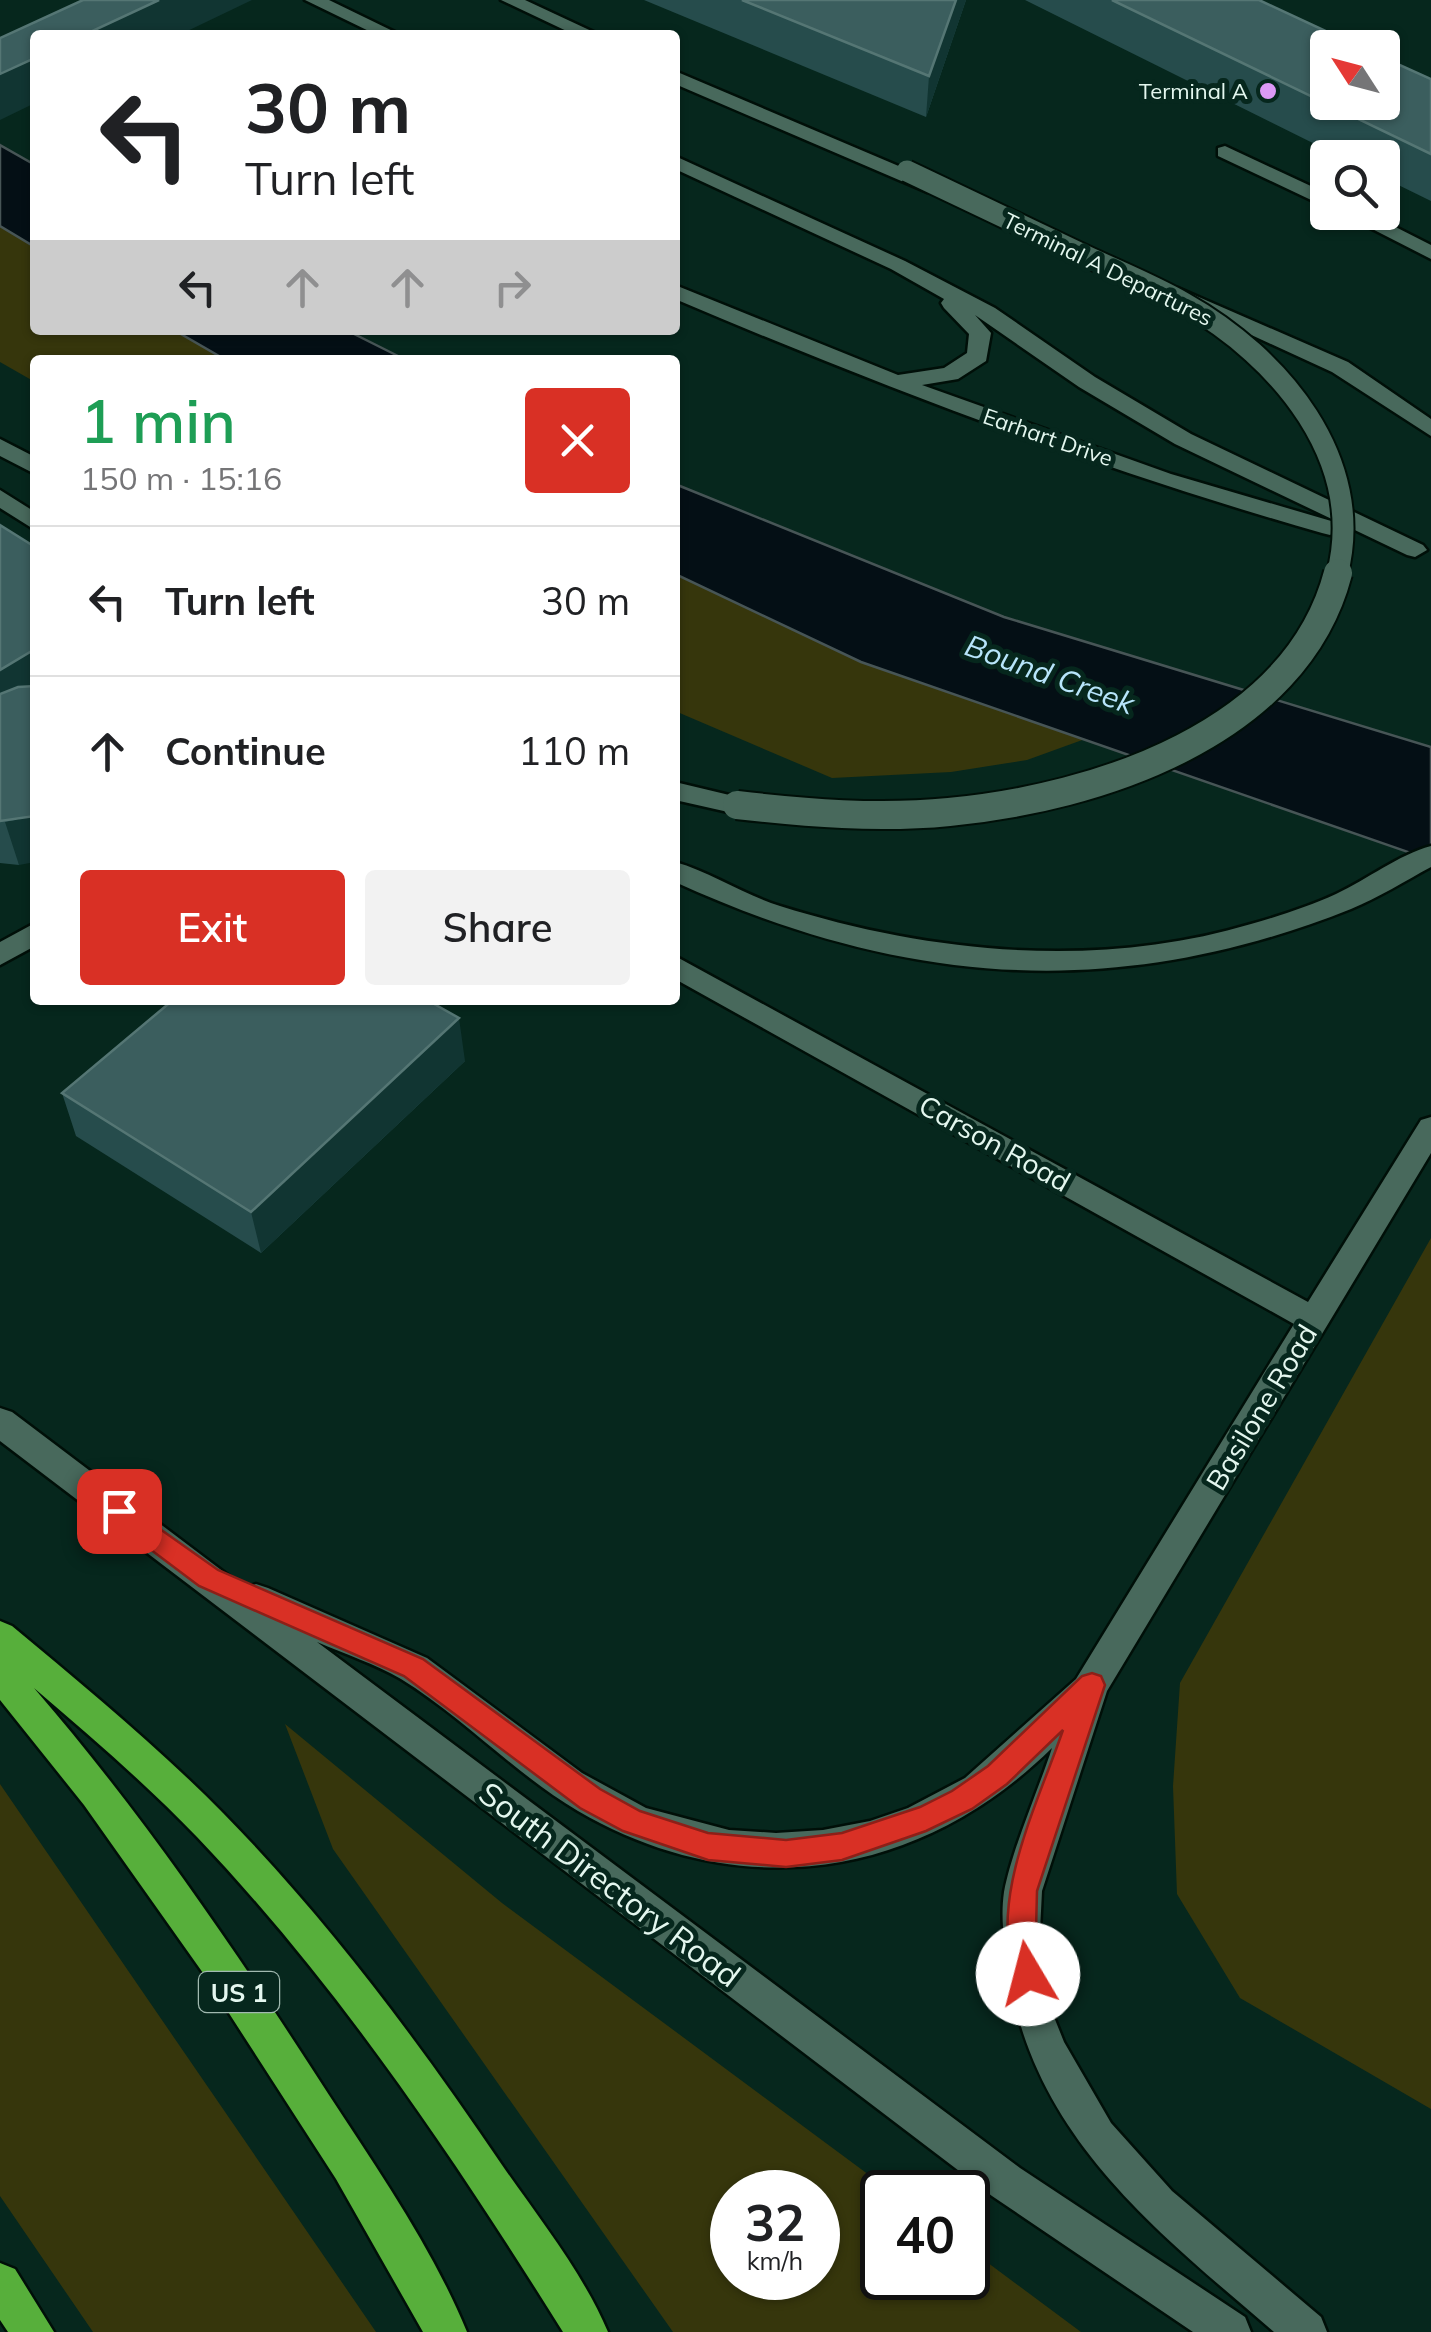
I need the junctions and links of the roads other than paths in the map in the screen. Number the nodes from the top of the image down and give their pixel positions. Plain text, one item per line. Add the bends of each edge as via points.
1 (314, 0) edge
2 (497, 0) edge
3 (510, 0) edge
4 (381, 30) edge
5 (566, 30) edge
6 (579, 30) edge
7 (680, 76) edge
8 (1225, 152) dead end
9 (680, 164) edge
10 (905, 173) junction
11 (1310, 193) edge
12 (1385, 230) edge
13 (1431, 253) edge
14 (926, 281) junction
15 (680, 293) edge
16 (893, 381) junction
17 (1431, 429) edge
18 (0, 446) edge
19 (30, 464) edge
20 (0, 498) edge
21 (30, 519) edge
22 (1423, 553) edge
23 (680, 792) edge
24 (1431, 855) edge
25 (680, 874) edge
26 (30, 936) edge
27 (0, 955) edge
28 (680, 969) edge
29 (1431, 1128) edge
30 (1314, 1320) junction
31 (0, 1422) edge
32 (208, 1578) junction
33 (0, 1637) edge
34 (0, 1674) edge
35 (1092, 1685) junction
36 (0, 2284) edge
37 (33, 2332) edge
38 (446, 2332) edge
39 (587, 2332) edge
40 (1230, 2332) edge
41 (1306, 2332) edge

1 - 4 street
2 - 5 street
3 - 6 street
7 - 10 street
8 - 11 street
9 - 14 street
10 - 17 street via 1282,339 1365,381
10 - 23 street, Terminal A Departures, bridge via 1186,304 1270,366 1310,415 1339,472 1347,515 1338,580 1305,648 1267,690 1190,744 1120,775 1046,797 914,818 820,816
12 - 13 street
14 - 16 street via 975,325 981,349 972,363 950,374
14 - 22 street via 988,313 1182,440
15 - 16 street, Earhart Drive
16 - 22 street, Earhart Drive via 1224,498
18 - 19 street
20 - 21 street
24 - 25 street via 1356,898 1266,932 1096,960 984,958 880,944 795,923
26 - 27 street
28 - 30 street, Carson Road
29 - 30 street, Basilone Road
30 - 35 street, Basilone Road
31 - 32 street, South Directory Road
32 - 35 street via 414,1668 590,1798 633,1822 708,1846 786,1853 842,1847 912,1824 997,1775
32 - 40 street, South Directory Road via 934,2130
33 - 39 highway via 158,1773 274,1896 441,2110
34 - 38 highway, US 1 via 208,1946 345,2155
35 - 41 street via 1023,1891 1021,1931 1035,2016 1048,2053 1097,2137 1158,2205
36 - 37 highway

